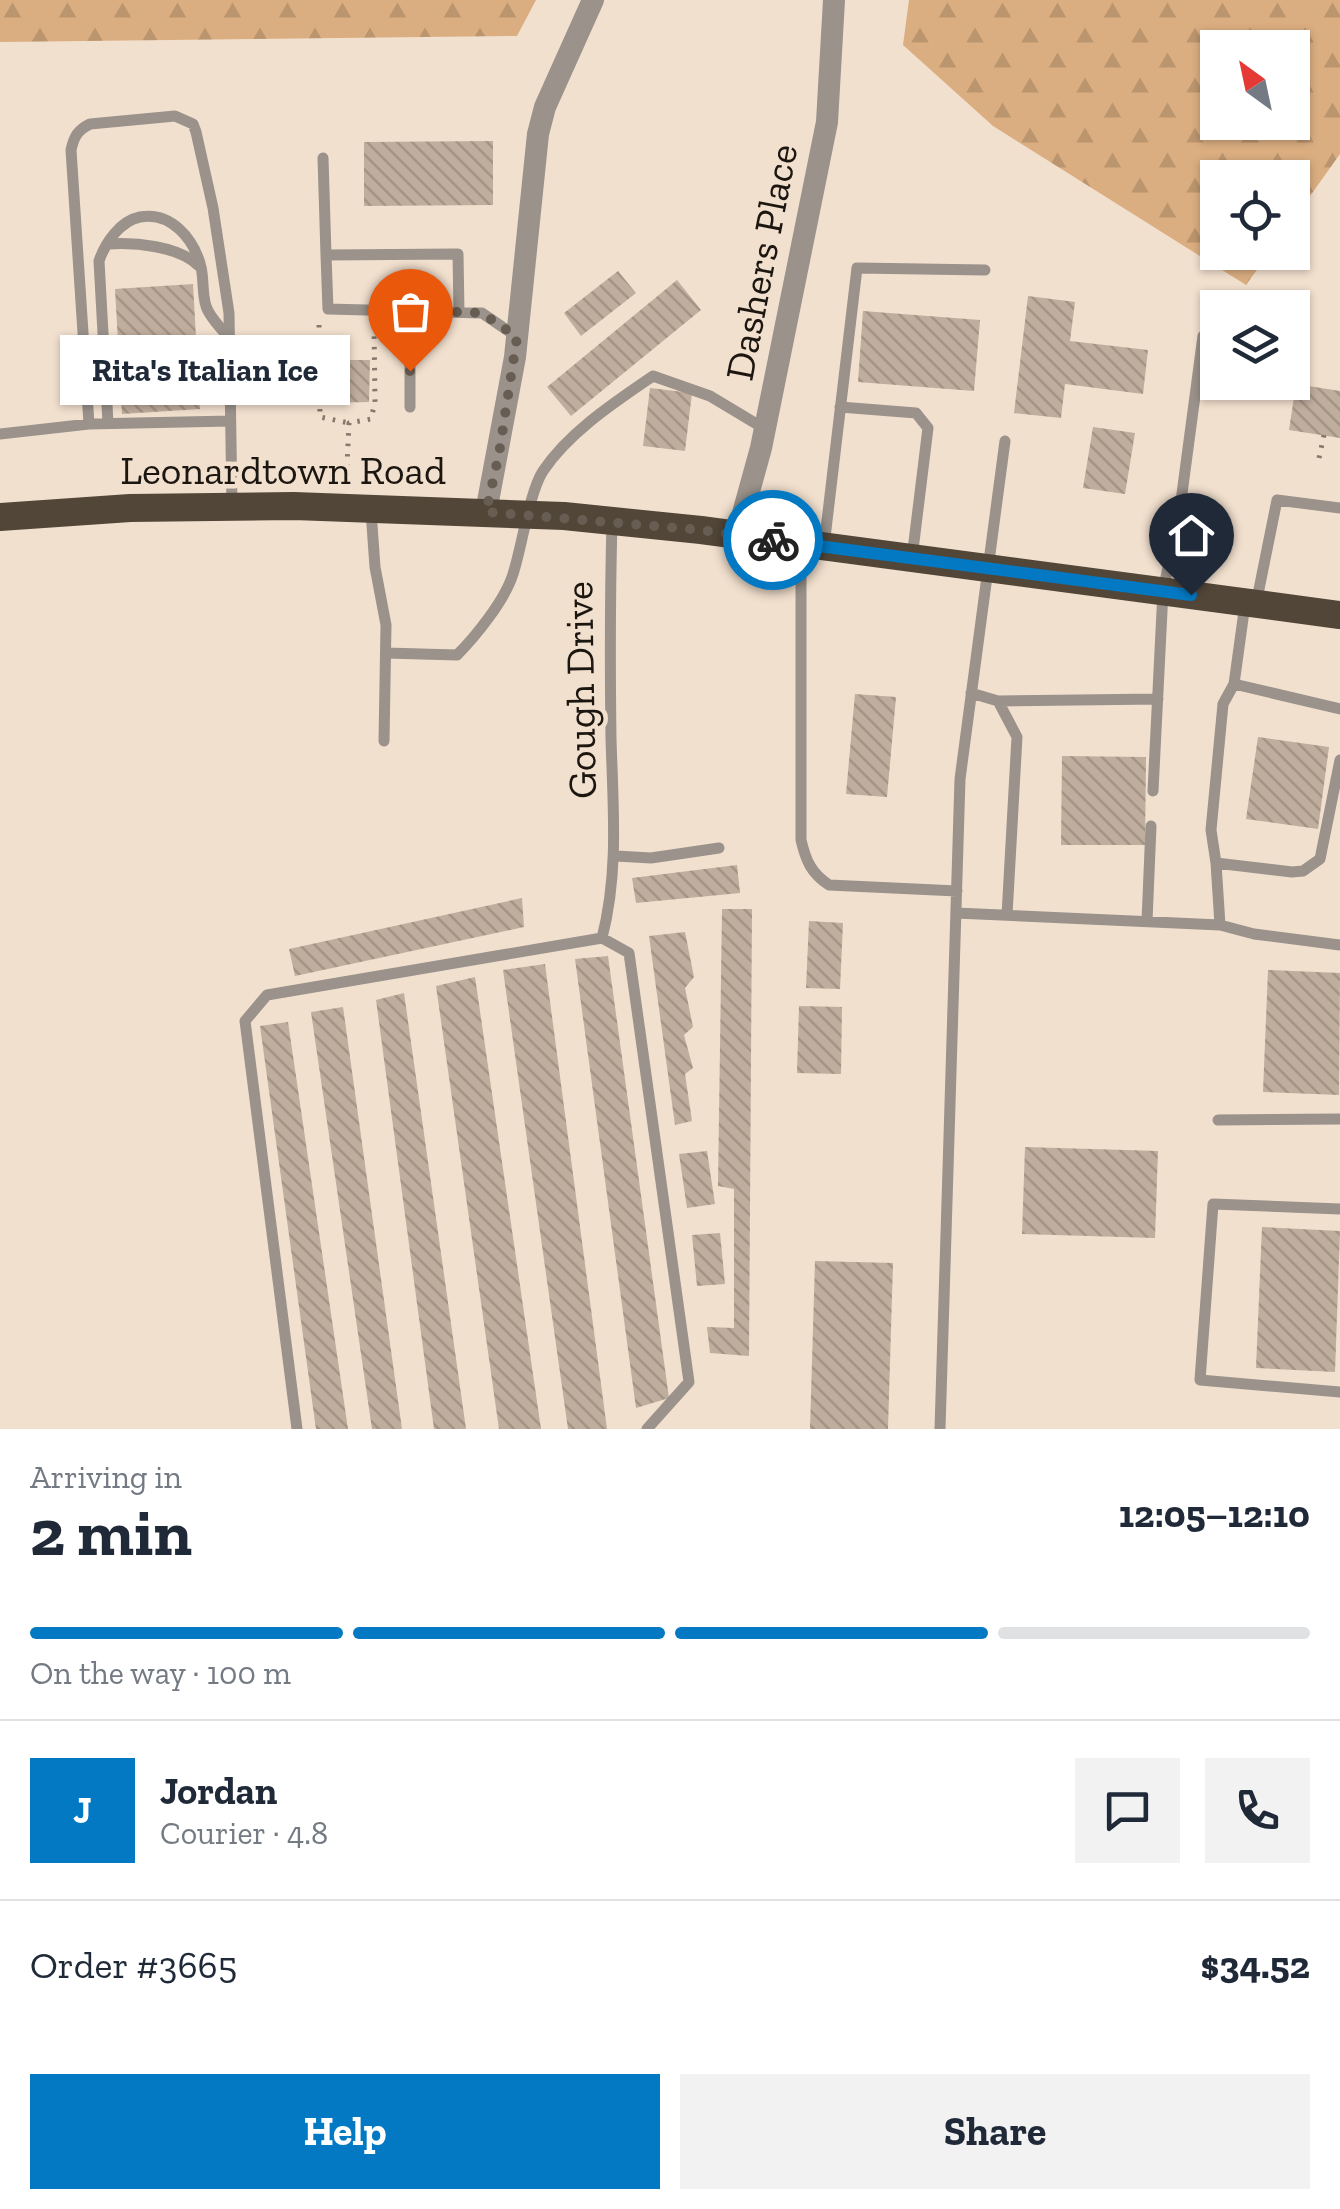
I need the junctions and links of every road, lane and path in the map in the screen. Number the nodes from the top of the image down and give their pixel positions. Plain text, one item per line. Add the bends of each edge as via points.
1 (592, 0) edge
2 (834, 0) edge
3 (323, 158) dead end
4 (108, 244) junction
5 (326, 255) junction
6 (202, 269) junction
7 (985, 270) dead end
8 (328, 309) junction
9 (373, 310) junction
10 (410, 310) junction
11 (460, 312) junction
12 (517, 337) junction
13 (229, 338) junction
14 (1200, 358) edge
15 (410, 407) dead end
16 (840, 407) junction
17 (230, 420) junction
18 (349, 422) junction
19 (88, 424) junction
20 (108, 424) junction
21 (765, 429) junction
22 (0, 434) edge
23 (1324, 435) dead end
24 (1005, 441) dead end
25 (1318, 458) dead end
26 (347, 467) dead end
27 (232, 507) junction
28 (371, 507) junction
29 (1340, 508) edge
30 (486, 512) junction
31 (529, 514) junction
32 (0, 517) edge
33 (612, 522) junction
34 (737, 535) junction
35 (812, 545) junction
36 (912, 558) junction
37 (986, 568) junction
38 (1164, 591) junction
39 (1251, 603) junction
40 (1340, 615) edge
41 (386, 652) junction
42 (1234, 684) junction
43 (971, 692) junction
44 (1158, 699) junction
45 (998, 701) junction
46 (1340, 709) edge
47 (384, 741) dead end
48 (1340, 760) edge
49 (1153, 791) dead end
50 (1152, 826) dead end
51 (719, 848) dead end
52 (616, 856) junction
53 (1216, 863) junction
54 (957, 891) junction
55 (956, 913) junction
56 (1006, 916) junction
57 (1146, 921) junction
58 (1220, 925) junction
59 (602, 938) junction
60 (1340, 945) edge
61 (1340, 1118) edge
62 (1218, 1120) dead end
63 (1340, 1209) edge
64 (1340, 1392) edge
65 (296, 1429) edge
66 (646, 1429) edge
67 (940, 1429) edge

1 - 12 street via 538,134
2 - 21 street, Dashers Place via 828,122
3 - 5 lane
4 - 6 lane via 174,252
4 - 6 lane via 132,219 158,216 184,235
4 - 20 lane via 98,261
5 - 8 lane
5 - 11 lane via 458,254
6 - 13 lane via 206,309
7 - 16 lane via 856,268
8 - 9 lane
8 - 18 path via 317,328 320,417
9 - 10 lane
9 - 18 path via 376,402 371,419
10 - 11 lane
10 - 15 lane
11 - 12 lane via 482,313
12 - 30 street
13 - 17 lane
13 - 19 lane via 193,124 175,116 80,129 72,150
14 - 38 lane
16 - 35 lane
16 - 36 lane via 916,414 928,428
17 - 20 lane
17 - 27 lane
18 - 26 path
19 - 20 lane
19 - 22 lane
21 - 31 lane via 710,396 652,376 565,446 541,474
21 - 34 street, Dashers Place
23 - 25 path
24 - 37 lane
27 - 28 highway, Leonardtown Road
27 - 32 highway, Leonardtown Road
28 - 30 highway, Leonardtown Road
28 - 41 lane
29 - 39 lane via 1277,500
30 - 31 highway, Leonardtown Road
31 - 33 highway, Leonardtown Road
31 - 41 lane via 512,580 457,656
33 - 34 highway, Leonardtown Road
33 - 52 lane, Gough Drive via 608,630
34 - 35 highway, Leonardtown Road
35 - 36 highway, Leonardtown Road
35 - 54 lane via 801,840 806,860 829,885
36 - 37 highway, Leonardtown Road
37 - 38 highway, Leonardtown Road
37 - 43 lane
38 - 39 highway, Leonardtown Road
38 - 44 lane
39 - 40 highway, Leonardtown Road
39 - 42 lane
41 - 47 lane
42 - 46 lane
42 - 53 lane via 1221,722 1212,830
43 - 45 lane
43 - 54 lane
44 - 45 lane
44 - 49 lane
45 - 56 lane via 1017,737
48 - 53 lane via 1320,859 1312,867 1292,872
50 - 57 lane
51 - 52 lane
52 - 59 lane, Gough Drive
53 - 58 lane
54 - 55 lane
55 - 56 lane
55 - 67 lane
56 - 57 lane
57 - 58 lane
58 - 60 lane
59 - 65 lane via 268,995 245,1021
59 - 66 lane via 630,954 689,1382
61 - 62 lane
63 - 64 lane via 1213,1204 1200,1380

